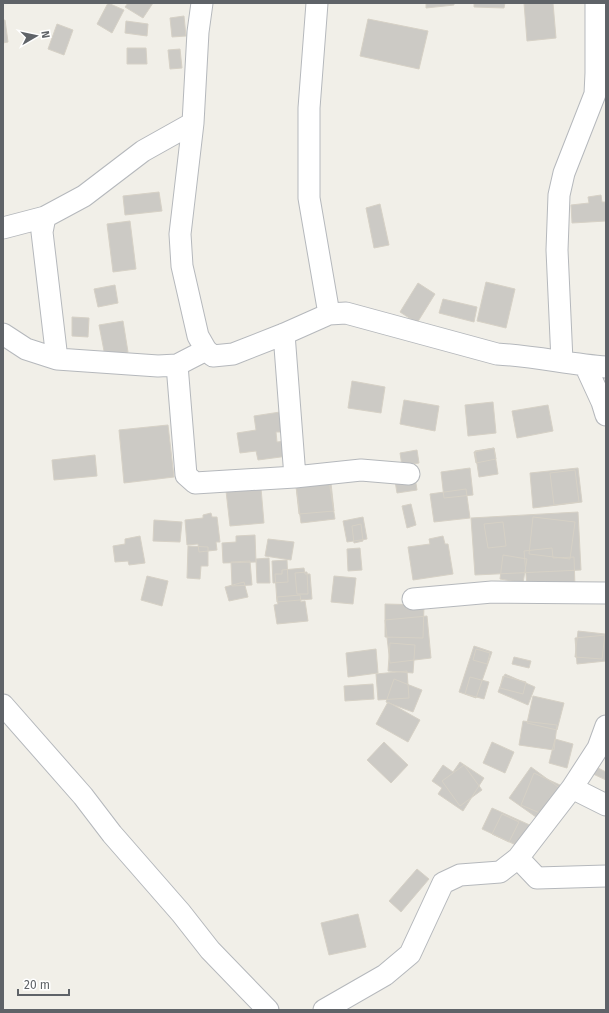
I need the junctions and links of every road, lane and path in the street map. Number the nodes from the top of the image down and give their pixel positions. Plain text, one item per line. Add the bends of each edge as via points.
1 (202, 3) edge
2 (317, 3) edge
3 (596, 3) edge
4 (601, 74) edge
5 (193, 123) junction
6 (45, 217) junction
7 (3, 228) edge
8 (329, 314) junction
9 (3, 334) edge
10 (284, 334) junction
11 (206, 350) junction
12 (57, 359) junction
13 (562, 361) junction
14 (177, 365) junction
15 (585, 365) junction
16 (606, 367) edge
17 (606, 415) edge
18 (409, 474) dead end
19 (296, 477) junction
20 (606, 593) edge
21 (413, 598) dead end
22 (3, 705) edge
23 (606, 726) edge
24 (572, 788) junction
25 (606, 805) edge
26 (518, 858) junction
27 (606, 876) edge
28 (268, 1010) edge
29 (324, 1010) edge

1 - 5 street
2 - 8 street via 309,108 309,198
3 - 4 street
4 - 13 street via 564,173 559,195 557,250
5 - 6 street via 142,151 84,196
5 - 11 street via 180,234 182,266 198,336
6 - 7 street
6 - 12 street via 42,232
8 - 10 street
8 - 13 street via 346,313 497,354
9 - 12 street via 26,349
10 - 11 street via 233,354 213,356
10 - 19 street
11 - 14 street
12 - 14 street
13 - 15 street
14 - 19 street via 186,475 195,483
15 - 16 street
15 - 17 street
18 - 19 street via 361,470
20 - 21 street via 492,592
22 - 28 street via 83,796 210,950
23 - 24 street via 598,748
24 - 25 street
24 - 26 street
26 - 27 street via 537,878
26 - 29 street via 500,872 460,875 443,883 410,954 386,975

